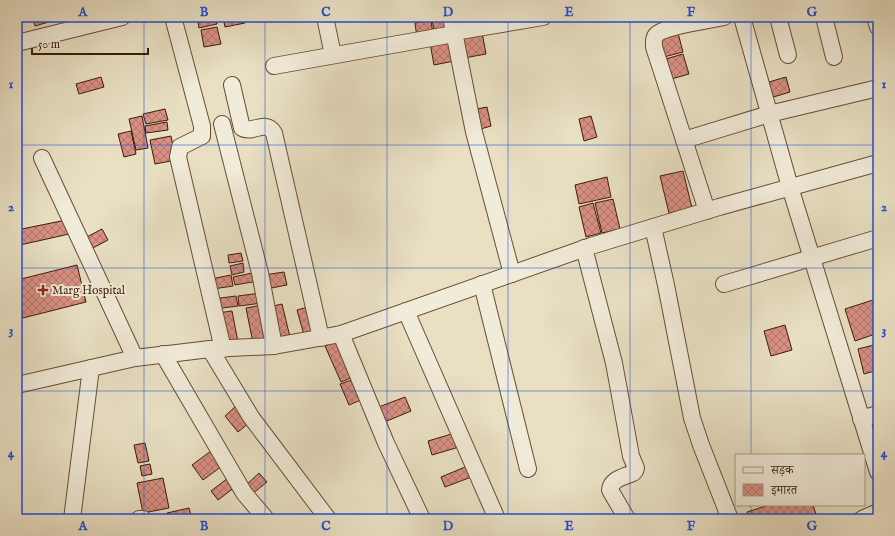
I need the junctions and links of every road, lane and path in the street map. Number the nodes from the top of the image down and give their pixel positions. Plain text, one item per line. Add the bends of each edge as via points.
1 (122, 17) edge
2 (173, 17) edge
3 (325, 17) edge
4 (543, 17) edge
5 (724, 17) edge
6 (742, 17) edge
7 (778, 17) edge
8 (824, 17) edge
9 (875, 17) edge
10 (90, 21) edge
11 (878, 27) edge
12 (453, 28) edge
13 (17, 43) edge
14 (333, 55) junction
15 (788, 55) dead end
16 (834, 57) dead end
17 (274, 66) dead end
18 (232, 85) dead end
19 (878, 88) edge
20 (769, 114) junction
21 (222, 124) dead end
22 (684, 140) junction
23 (42, 158) dead end
24 (878, 163) edge
25 (790, 187) junction
26 (706, 211) junction
27 (653, 227) junction
28 (878, 238) edge
29 (584, 248) junction
30 (811, 258) junction
31 (512, 274) junction
32 (482, 284) junction
33 (724, 284) dead end
34 (406, 311) junction
35 (341, 334) junction
36 (321, 338) junction
37 (274, 346) junction
38 (216, 349) junction
39 (163, 354) junction
40 (135, 358) junction
41 (91, 368) junction
42 (17, 385) edge
43 (878, 414) edge
44 (861, 419) junction
45 (528, 469) dead end
46 (878, 472) edge
47 (878, 512) edge
48 (72, 519) edge
49 (139, 519) edge
50 (143, 519) edge
51 (266, 519) edge
52 (328, 519) edge
53 (422, 519) edge
54 (497, 519) edge
55 (627, 519) edge
56 (730, 519) edge
57 (862, 519) edge

1 - 10 street
2 - 38 street via 202,126 202,136 180,147 178,157
3 - 14 street
4 - 12 street
5 - 22 street via 671,28 656,35 654,39 654,47
6 - 20 street
7 - 15 street
8 - 16 street
9 - 11 street
10 - 13 street
12 - 14 street
12 - 31 street via 474,132
14 - 17 street
18 - 36 street via 242,128 247,130 267,127 274,133
19 - 20 street
20 - 22 street
20 - 25 street
21 - 37 street via 260,273
22 - 26 street
23 - 40 street
24 - 25 street
25 - 26 street
25 - 30 street
26 - 27 street
27 - 29 street
27 - 56 street via 692,418 700,445
28 - 30 street
29 - 31 street
29 - 55 street via 614,363 631,456 636,468 633,473 616,480 610,486
30 - 33 street
30 - 44 street
31 - 32 street
32 - 34 street
32 - 45 street
34 - 35 street
34 - 54 street
35 - 36 street
35 - 53 street via 386,443
36 - 37 street
37 - 38 street
38 - 39 street
38 - 52 street via 251,417
39 - 40 street
39 - 51 street via 244,493
40 - 41 street
41 - 42 street
41 - 48 street
43 - 44 street
44 - 46 street
47 - 57 street
49 - 50 street

